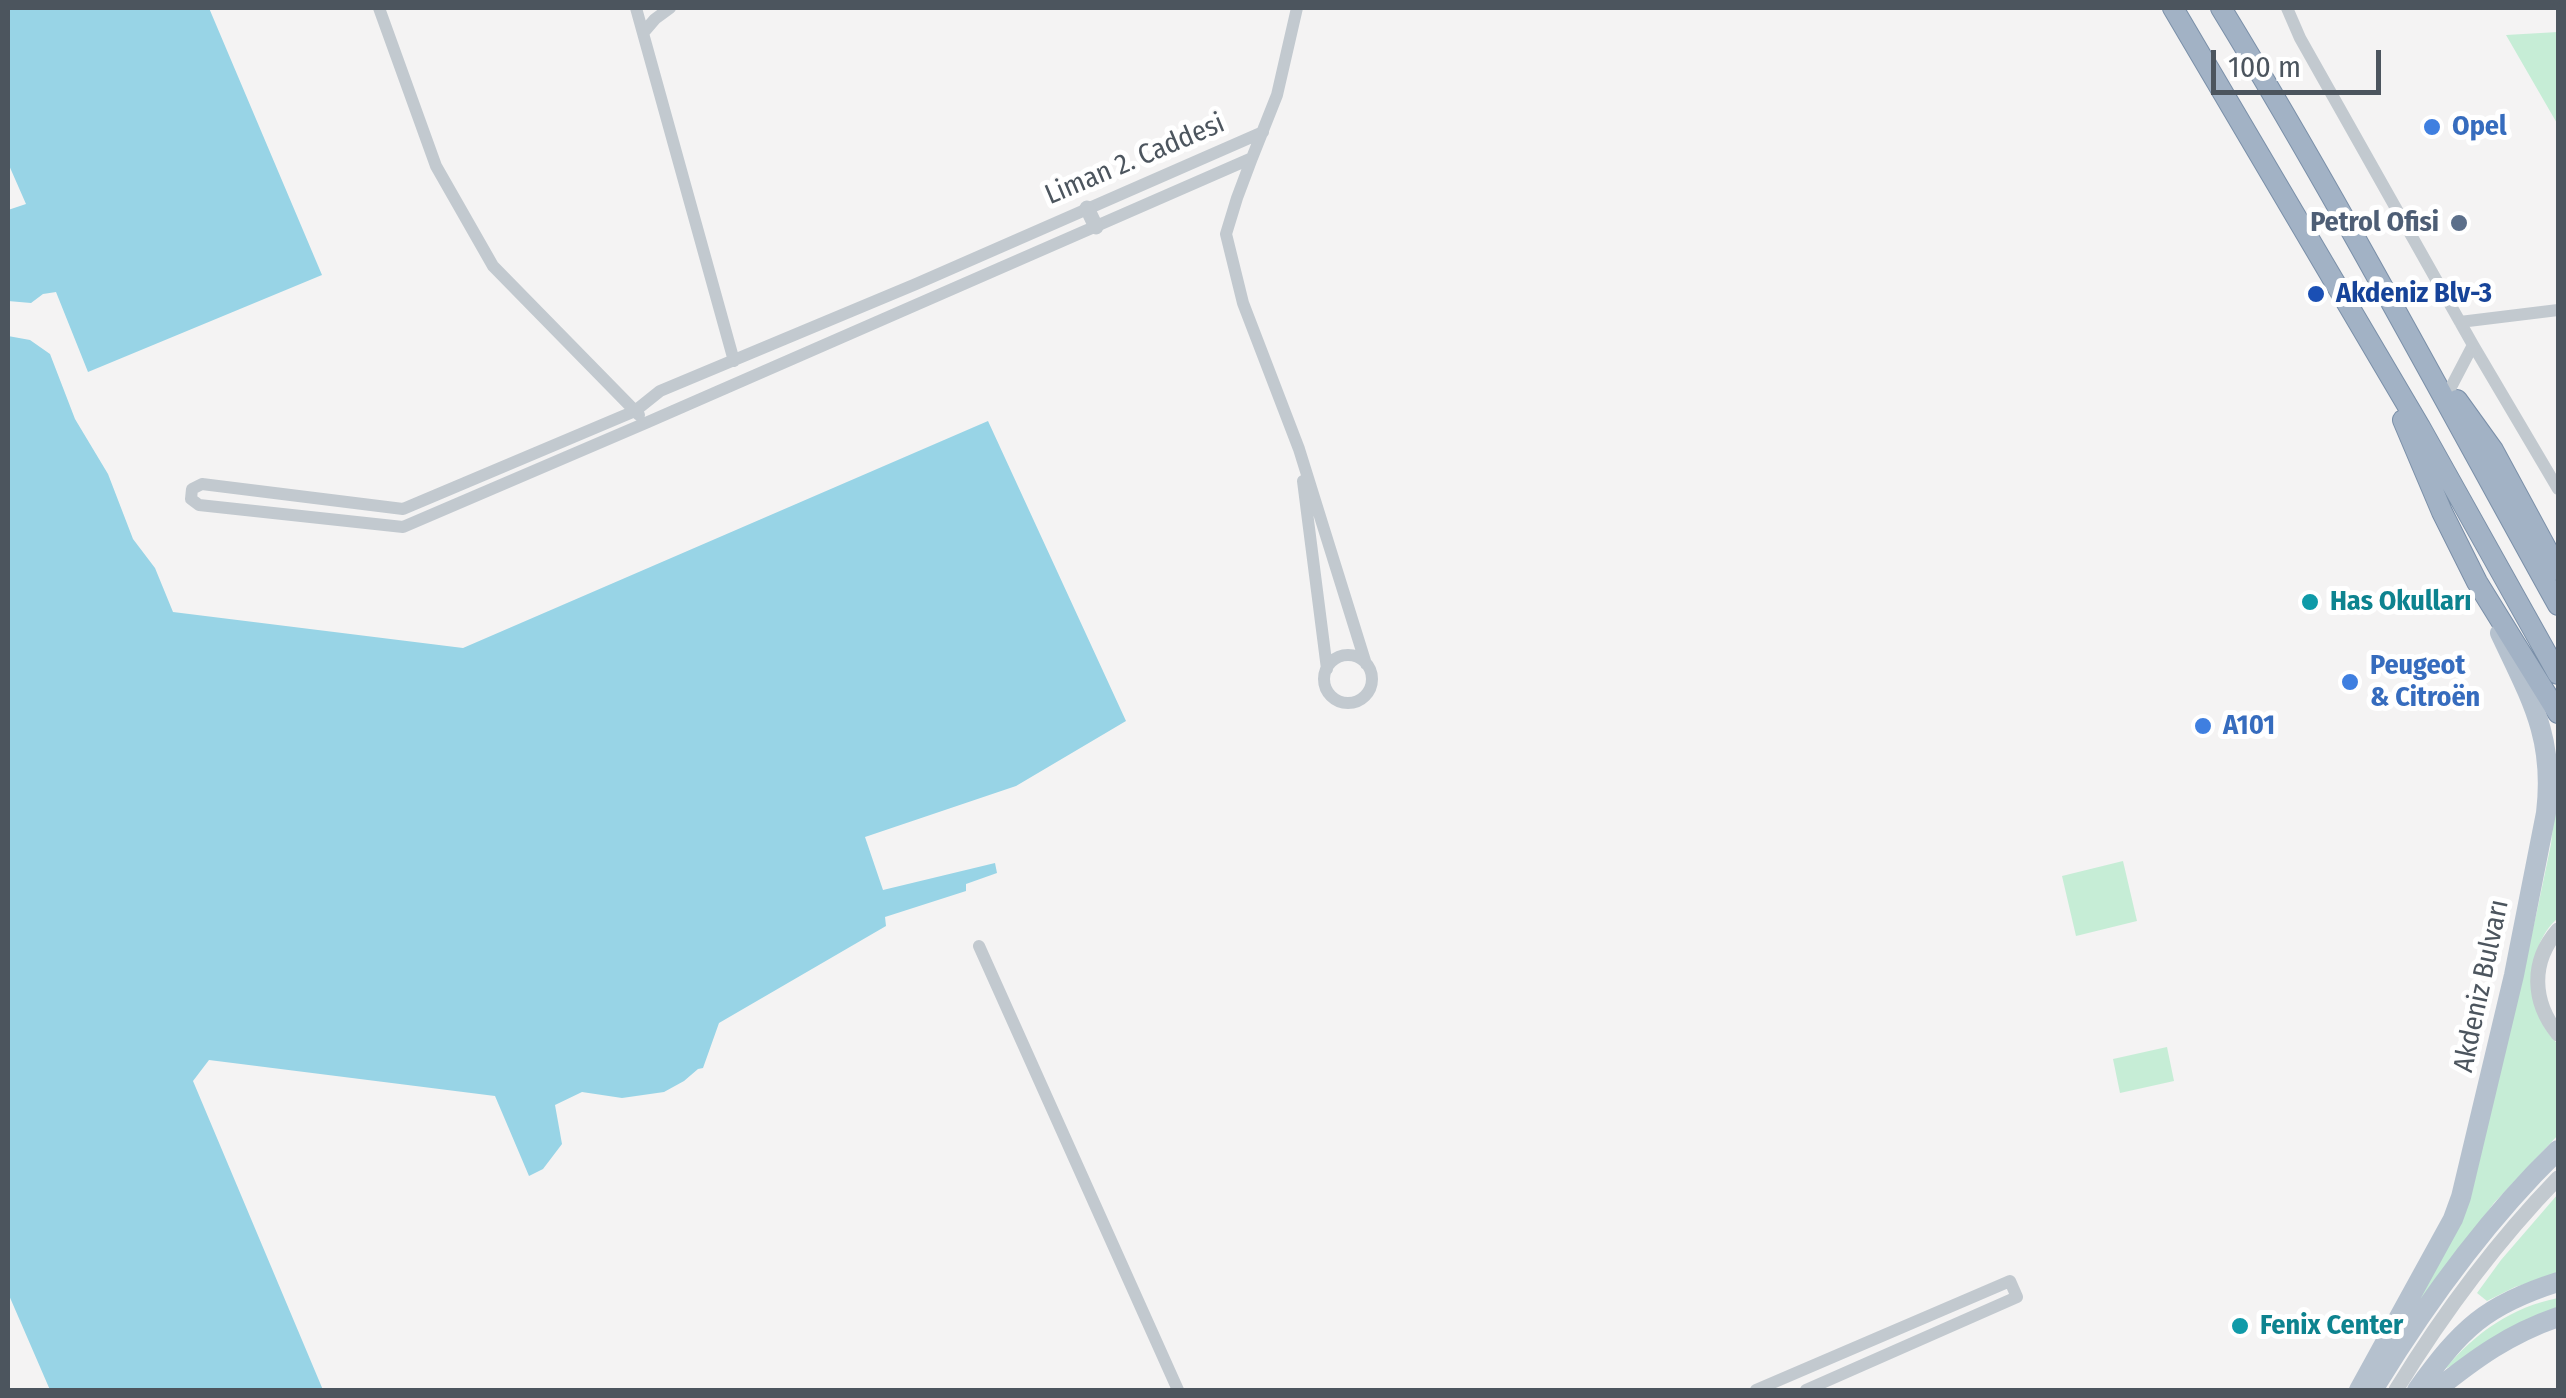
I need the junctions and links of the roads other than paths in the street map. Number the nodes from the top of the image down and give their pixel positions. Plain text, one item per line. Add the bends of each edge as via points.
1 (379, 8) edge
2 (636, 8) edge
3 (670, 8) edge
4 (1297, 8) edge
5 (2174, 8) edge
6 (2221, 8) edge
7 (2287, 8) edge
8 (643, 32) junction
9 (1263, 132) junction
10 (1252, 158) junction
11 (1087, 208) junction
12 (1096, 227) junction
13 (2558, 310) edge
14 (2399, 316) junction
15 (2460, 322) junction
16 (2472, 345) junction
17 (2374, 349) junction
18 (749, 355) junction
19 (734, 361) junction
20 (758, 374) junction
21 (2450, 389) junction
22 (635, 411) junction
23 (648, 422) junction
24 (1299, 449) junction
25 (2492, 450) junction
26 (2558, 489) edge
27 (2558, 554) edge
28 (2558, 570) edge
29 (2476, 582) junction
30 (2558, 605) edge
31 (1366, 664) junction
32 (1327, 669) junction
33 (2558, 674) edge
34 (2558, 713) edge
35 (2558, 930) edge
36 (979, 946) dead end
37 (2558, 1034) edge
38 (2558, 1150) edge
39 (2558, 1178) edge
40 (2558, 1282) edge
41 (2558, 1317) edge
42 (1178, 1390) edge
43 (1756, 1390) edge
44 (1806, 1390) edge
45 (2359, 1390) edge
46 (2372, 1390) edge
47 (2396, 1390) edge
48 (2417, 1390) edge
49 (2436, 1390) edge

1 - 22 street via 436,166 494,266
2 - 8 street
3 - 8 street
4 - 9 street
5 - 17 highway
6 - 14 highway
7 - 15 street
8 - 19 street
9 - 10 street, Liman 2. Caddesi
9 - 11 street, Liman 2. Caddesi
10 - 12 street, Liman 2. Caddesi
10 - 24 street via 1226,234 1243,303
11 - 12 street
11 - 18 street, Liman 2. Caddesi
12 - 20 street, Liman 2. Caddesi
13 - 15 street
14 - 21 highway
14 - 30 highway
15 - 16 street
16 - 21 street
16 - 26 street
17 - 29 highway
17 - 33 highway
18 - 19 street, Liman 2. Caddesi
18 - 20 street
19 - 22 street, Liman 2. Caddesi via 660,391
20 - 23 street, Liman 2. Caddesi
21 - 25 highway
22 - 23 street
22 - 23 street, Liman 2. Caddesi via 403,510 202,484 190,496 199,505 403,526
24 - 31 street
24 - 32 street
25 - 27 main road
25 - 28 highway
29 - 34 highway
29 - 45 main road, Akdeniz Bulvarı via 2540,723 2548,756 2546,813 2461,1197
31 - 32 street via 1345,656
31 - 32 street via 1371,686 1348,704 1328,692
35 - 37 street via 2539,963 2536,988
36 - 42 street
38 - 46 main road via 2456,1268
39 - 47 street via 2468,1284
40 - 48 main road via 2481,1316
41 - 49 main road via 2494,1345
43 - 44 street via 2010,1282 2017,1297

